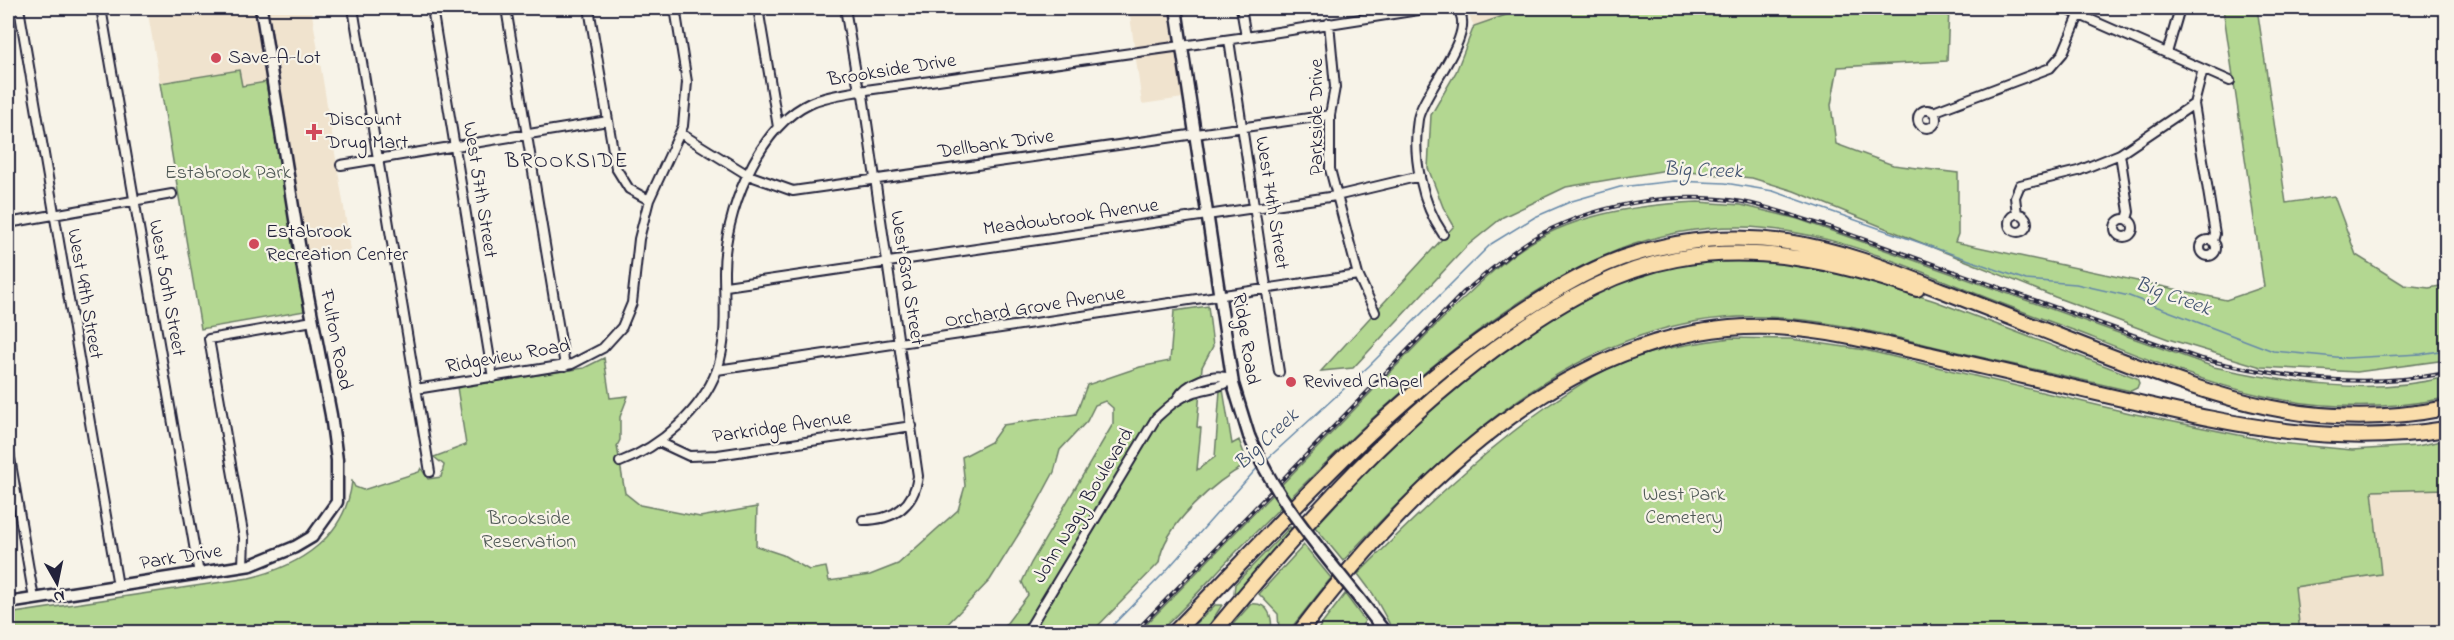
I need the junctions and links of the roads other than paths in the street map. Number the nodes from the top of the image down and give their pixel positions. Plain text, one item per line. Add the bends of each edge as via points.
1 (19, 8) edge
2 (101, 8) edge
3 (261, 8) edge
4 (353, 8) edge
5 (432, 8) edge
6 (506, 8) edge
7 (589, 8) edge
8 (675, 8) edge
9 (758, 8) edge
10 (844, 8) edge
11 (1176, 8) edge
12 (1241, 8) edge
13 (1431, 8) edge
14 (1456, 8) edge
15 (2064, 8) edge
16 (2180, 8) edge
17 (1408, 9) edge
18 (2080, 11) edge
19 (1329, 23) junction
20 (1246, 37) junction
21 (1229, 40) junction
22 (1182, 46) junction
23 (2167, 52) junction
24 (2203, 69) junction
25 (2230, 81) dead end
26 (859, 91) junction
27 (2194, 104) junction
28 (1933, 112) dead end
29 (1330, 114) junction
30 (608, 121) junction
31 (1243, 126) junction
32 (778, 127) junction
33 (1196, 132) junction
34 (680, 133) junction
35 (527, 134) junction
36 (454, 146) junction
37 (2120, 154) junction
38 (378, 158) junction
39 (341, 165) dead end
40 (748, 176) junction
41 (1420, 176) junction
42 (875, 180) junction
43 (172, 194) dead end
44 (1336, 196) junction
45 (134, 200) junction
46 (649, 200) junction
47 (1256, 208) junction
48 (53, 214) junction
49 (1208, 214) junction
50 (2017, 214) dead end
51 (2127, 219) dead end
52 (8, 222) edge
53 (1443, 234) dead end
54 (2213, 242) dead end
55 (887, 262) junction
56 (1358, 275) junction
57 (726, 286) junction
58 (1268, 290) junction
59 (1221, 296) junction
60 (1376, 312) dead end
61 (314, 321) junction
62 (2044, 330) junction
63 (900, 345) junction
64 (565, 366) junction
65 (717, 370) junction
66 (1279, 372) dead end
67 (493, 378) junction
68 (1233, 379) junction
69 (416, 389) junction
70 (2446, 408) edge
71 (912, 426) junction
72 (2446, 429) edge
73 (659, 442) junction
74 (8, 446) edge
75 (620, 462) dead end
76 (430, 472) dead end
77 (337, 502) joint
78 (863, 520) dead end
79 (243, 566) junction
80 (199, 574) junction
81 (118, 586) junction
82 (34, 599) junction
83 (8, 603) edge
84 (1027, 633) edge
85 (1175, 633) edge
86 (1214, 633) edge
87 (1302, 633) edge
88 (1385, 633) edge

1 - 48 street, West 49th Street
2 - 45 street, West 50th Street
3 - 61 main road, Fulton Road
4 - 38 street
5 - 36 street, West 57th Street
6 - 35 street
7 - 30 street
8 - 34 street, Ridgeview Road via 687,82
9 - 32 street
10 - 26 street, West 63rd Street
11 - 22 main road, Ridge Road
12 - 20 street
13 - 17 street, Brookside Drive
14 - 41 street via 1462,20 1459,43 1426,94 1418,118 1416,150
15 - 18 street
16 - 23 street
17 - 19 street, Brookside Drive
18 - 23 street
18 - 28 street via 2063,53 2050,68
19 - 20 street, Brookside Drive
19 - 29 street, Parkside Drive via 1335,87
20 - 21 street, Brookside Drive
21 - 22 street, Brookside Drive
21 - 31 street, West 74th Street
22 - 26 street, Brookside Drive
22 - 33 main road, Ridge Road
23 - 24 street
24 - 25 street
24 - 27 street
26 - 32 street, Brookside Drive via 809,103
26 - 42 street, West 63rd Street via 863,95
27 - 37 street
27 - 54 street via 2215,234
29 - 31 street, Dellbank Drive
29 - 44 street, Parkside Drive via 1330,169
30 - 35 street
30 - 46 street via 622,182
31 - 33 street, Dellbank Drive
31 - 47 street, West 74th Street
32 - 40 street, Brookside Drive
33 - 42 street, Dellbank Drive
33 - 49 main road, Ridge Road
34 - 40 street, Dellbank Drive
34 - 46 street, Ridgeview Road
35 - 36 street
35 - 64 street
36 - 38 street
36 - 67 street, West 57th Street
37 - 50 street via 2079,171 2020,185 2015,197
37 - 51 street
38 - 39 street
38 - 69 street
40 - 42 street, Dellbank Drive via 793,191
40 - 57 street, Brookside Drive via 729,232
41 - 44 street, Meadowbrook Avenue
41 - 53 street
42 - 55 street, West 63rd Street
43 - 45 street
44 - 47 street, Meadowbrook Avenue
44 - 56 street, Parkside Drive
45 - 48 street
45 - 80 street, West 50th Street
46 - 64 street, Ridgeview Road via 628,316 603,348
47 - 49 street, Meadowbrook Avenue
47 - 58 street, West 74th Street
48 - 52 street
48 - 81 street, West 49th Street
49 - 55 street, Meadowbrook Avenue
49 - 59 main road, Ridge Road
55 - 57 street, Meadowbrook Avenue
55 - 63 street, West 63rd Street
56 - 58 street, Orchard Grove Avenue
56 - 60 street, Parkside Drive
57 - 65 street, Brookside Drive via 726,316
58 - 59 street, Orchard Grove Avenue
58 - 66 street, West 74th Street
59 - 63 street, Orchard Grove Avenue
59 - 68 main road, Ridge Road
61 - 77 main road, Fulton Road via 337,460
61 - 79 street via 209,339 244,538
62 - 70 highway via 2182,384 2272,410 2363,418
62 - 85 highway via 1856,258 1784,242 1698,241 1620,259 1584,274 1537,302 1422,386 1351,452
62 - 86 highway via 1866,274 1797,258 1701,255 1632,271 1560,305 1434,396 1352,475
63 - 65 street, Orchard Grove Avenue
63 - 71 street, West 63rd Street
64 - 67 street, Ridgeview Road
65 - 73 street, Brookside Drive via 687,416
67 - 69 street, Ridgeview Road
68 - 84 street, John Nagy Boulevard via 1176,401 1156,418
68 - 88 main road, Ridge Road, bridge via 1249,436 1270,482
69 - 76 street
71 - 73 street, Parkridge Avenue via 718,455 689,456
71 - 78 street, West 63rd Street via 916,491 897,513 880,520
72 - 87 highway via 2370,437 2292,433 2209,419 1814,331 1751,327 1691,332 1649,342 1612,357 1523,409 1426,488 1373,542
73 - 75 street, Brookside Drive
74 - 82 street
77 - 79 main road, Park Drive via 312,537 273,557
79 - 80 main road, Park Drive
80 - 81 main road, Park Drive
81 - 82 main road, Park Drive
82 - 83 main road, Park Drive

